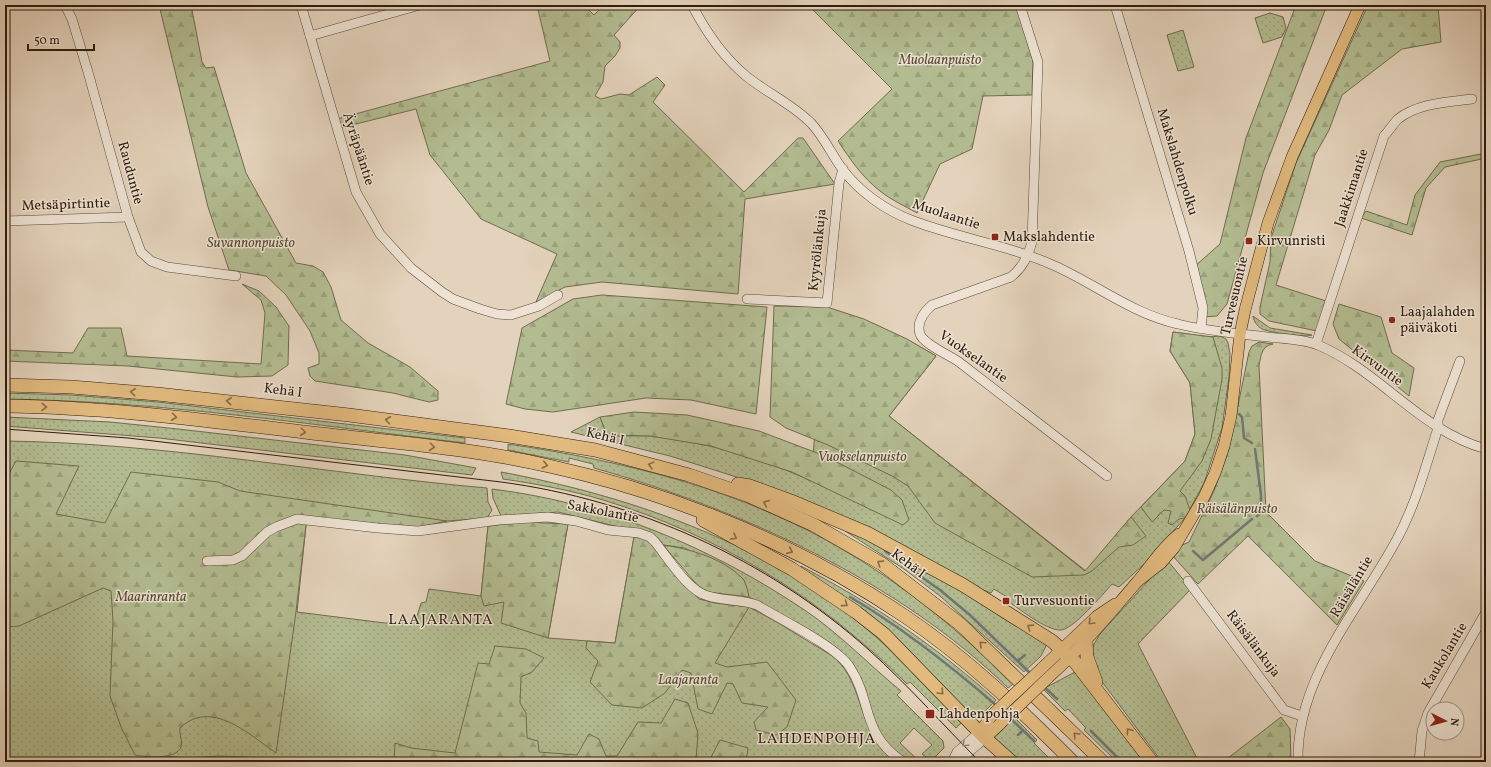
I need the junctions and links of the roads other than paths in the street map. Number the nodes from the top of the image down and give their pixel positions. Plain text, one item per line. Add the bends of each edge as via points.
1 (65, 5) edge
2 (301, 5) edge
3 (420, 5) edge
4 (692, 5) edge
5 (1020, 5) edge
6 (1115, 5) edge
7 (1360, 5) edge
8 (310, 36) junction
9 (1472, 99) dead end
10 (843, 169) junction
11 (128, 217) junction
12 (5, 221) edge
13 (1028, 256) junction
14 (236, 276) dead end
15 (558, 295) dead end
16 (747, 299) dead end
17 (1201, 328) junction
18 (1240, 334) junction
19 (1316, 344) junction
20 (1460, 361) dead end
21 (5, 385) edge
22 (5, 406) edge
23 (1438, 428) junction
24 (1486, 449) edge
25 (689, 475) junction
26 (1107, 476) dead end
27 (676, 503) junction
28 (207, 561) dead end
29 (1188, 581) dead end
30 (1122, 599) junction
31 (1486, 612) edge
32 (1086, 642) junction
33 (1066, 653) junction
34 (1046, 672) junction
35 (1102, 696) junction
36 (1302, 716) junction
37 (982, 735) junction
38 (954, 761) edge
39 (903, 762) edge
40 (1012, 762) edge
41 (1073, 762) edge
42 (1103, 762) edge
43 (1152, 762) edge
44 (1298, 762) edge
45 (1419, 762) edge

1 - 11 street, Rauduntie via 72,19 88,72
2 - 8 street, Äyräpääntie
3 - 8 street
4 - 10 street, Muolaantie via 721,52 746,76 799,112 818,131
5 - 13 street via 1038,62 1032,242
6 - 17 street, Makslahdenpolku via 1189,251 1203,308
7 - 18 main road, Turvesuontie via 1280,188 1256,264
8 - 15 street, Äyräpääntie via 356,192 380,234 411,268 453,299 497,314 520,313
9 - 19 street, Jaakkimantie via 1414,110 1398,120 1384,136
10 - 13 street, Muolaantie via 868,196 909,220
10 - 16 street, Kyyrölänkuja via 839,183 827,303
11 - 12 street, Metsäpirtintie
11 - 14 street, Rauduntie via 141,252 151,261 167,267
13 - 17 street, Muolaantie via 1056,266 1137,311
13 - 26 street, Vuokselantie via 1021,268 1011,277 932,305 924,313 920,323 920,335
17 - 18 street, Muolaantie
18 - 19 street, Kirvuntie
18 - 30 main road, Turvesuontie via 1233,407 1224,446 1204,497 1174,548 1162,563
19 - 23 street, Kirvuntie via 1350,362
20 - 23 street, Räisäläntie via 1438,420
25 -> 21 highway, Kehä I via 595,450 482,432 109,390
22 -> 27 highway via 156,415 479,453 586,475
23 - 24 street, Kirvuntie
23 - 36 street, Räisäläntie via 1417,494 1398,538 1320,669
33 -> 25 highway via 1052,641 963,585 867,533 750,486
42 -> 25 highway, Kehä I via 960,624 882,564 814,524 747,495
27 -> 37 highway via 792,569 856,612 884,634
27 -> 41 highway via 723,521 804,558 908,618 955,653
28 - 39 street, Sakkolantie via 233,560 242,556 267,532 297,519 418,530 548,517 576,521 608,530 639,533 650,537 688,583 699,592 710,597 742,600 756,605 837,653 856,678 872,727 885,748
29 - 36 street, Räisälänkuja via 1284,710
30 - 32 main road, Turvesuontie
30 -> 33 main road, Turvesuontie via 1097,616
31 - 45 street, Kaukolantie via 1428,713 1422,731
32 - 33 main road, Turvesuontie
32 - 35 highway via 1087,657
33 - 34 main road, Turvesuontie
33 - 35 highway
34 - 37 main road, Turvesuontie, bridge via 1000,724
34 - 37 main road, Turvesuontie, bridge via 992,716
43 -> 35 highway
36 - 44 street, Räisäläntie
37 - 38 street via 957,752
37 - 40 highway

